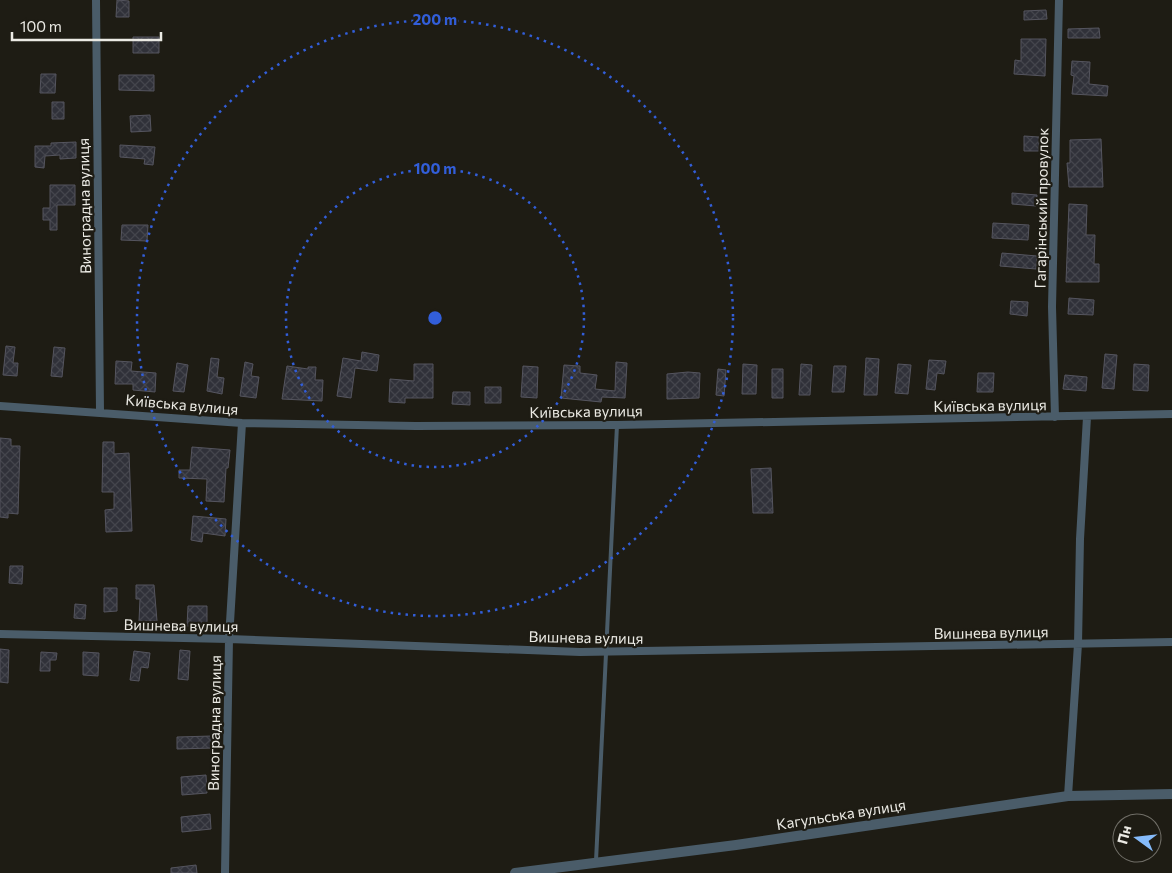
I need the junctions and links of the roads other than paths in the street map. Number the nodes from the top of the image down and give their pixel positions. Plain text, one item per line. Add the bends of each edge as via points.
1 (96, 0) edge
2 (1059, 0) edge
3 (0, 406) edge
4 (100, 412) junction
5 (1172, 414) edge
6 (1087, 417) junction
7 (1055, 418) junction
8 (242, 423) junction
9 (617, 425) junction
10 (0, 634) edge
11 (229, 639) junction
12 (1172, 642) edge
13 (1078, 644) junction
14 (605, 652) junction
15 (1172, 794) edge
16 (1068, 796) junction
17 (596, 862) junction
18 (225, 873) edge
19 (514, 873) edge

1 - 4 street, Виноградна вулиця
2 - 7 street, Гагарінський провулок via 1052,307
3 - 4 street, Київська вулиця
4 - 8 street, Київська вулиця
5 - 6 street, Київська вулиця
6 - 7 street, Київська вулиця
6 - 13 street
7 - 9 street, Київська вулиця
8 - 9 street, Київська вулиця
8 - 11 street, Виноградна вулиця
9 - 14 lane
10 - 11 street, Вишнева вулиця
11 - 14 street, Вишнева вулиця
11 - 18 street, Виноградна вулиця
12 - 13 street, Вишнева вулиця
13 - 14 street, Вишнева вулиця
13 - 16 street
14 - 17 lane
15 - 16 street, Кагульська вулиця
16 - 17 street, Кагульська вулиця via 736,845
17 - 19 street, Кагульська вулиця

